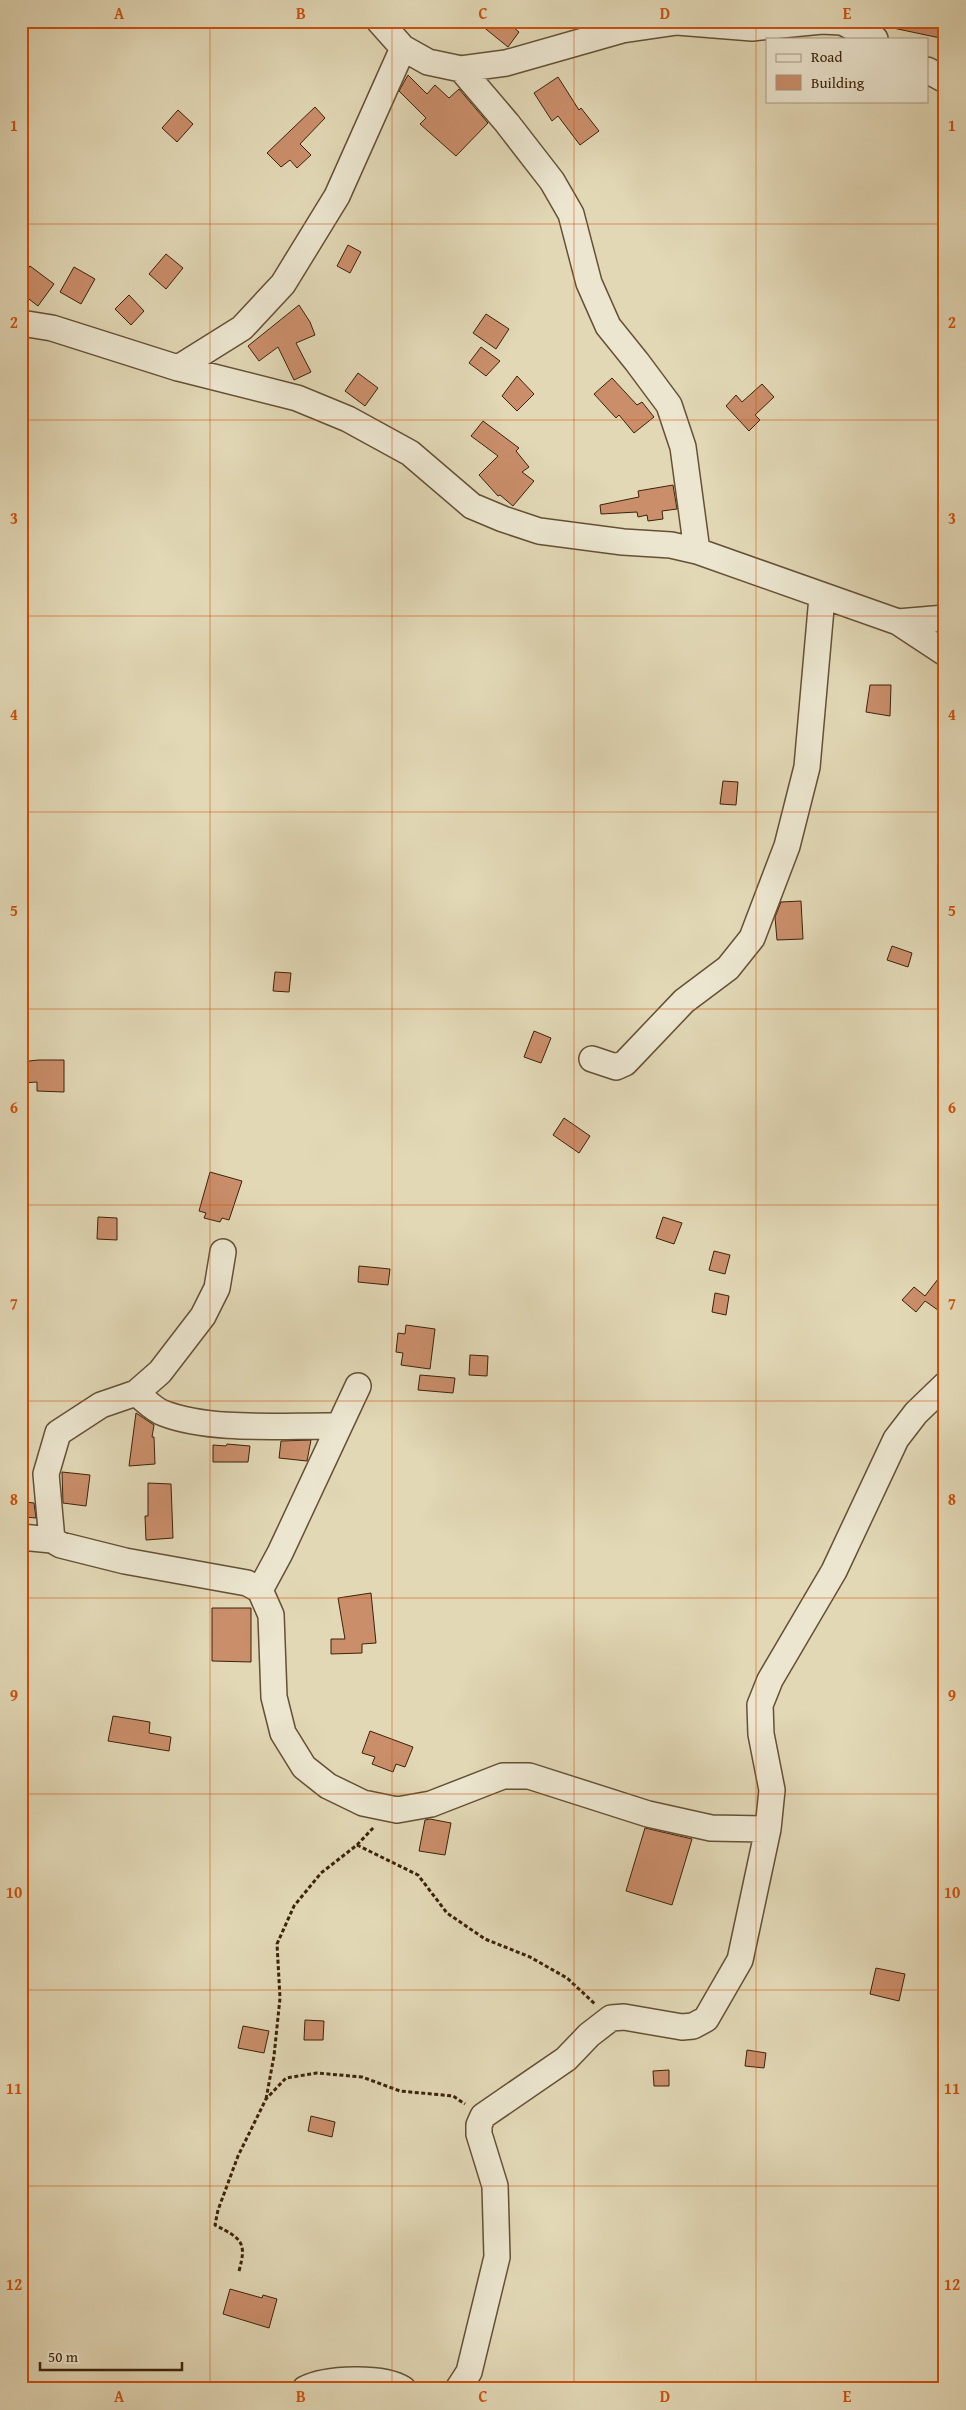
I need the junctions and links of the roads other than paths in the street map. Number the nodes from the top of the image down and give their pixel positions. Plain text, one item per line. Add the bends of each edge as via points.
1 (379, 21) edge
2 (842, 22) edge
3 (873, 38) edge
4 (403, 48) junction
5 (461, 69) junction
6 (928, 71) edge
7 (945, 80) edge
8 (21, 323) edge
9 (178, 368) junction
10 (698, 551) junction
11 (822, 596) junction
12 (945, 618) edge
13 (898, 622) junction
14 (945, 653) edge
15 (592, 1059) dead end
16 (223, 1252) dead end
17 (945, 1385) edge
18 (358, 1386) dead end
19 (136, 1393) junction
20 (339, 1426) junction
21 (21, 1537) edge
22 (52, 1540) junction
23 (260, 1590) junction
24 (768, 1829) junction
25 (305, 2389) edge
26 (403, 2389) edge
27 (458, 2389) edge

1 - 4 street
2 - 3 street
2 - 5 street via 752,28 677,22 622,30 506,63
4 - 5 street via 428,62
4 - 9 street via 337,196 283,284 242,328
5 - 10 street via 552,181 571,214 589,283 608,326 669,405 683,447
6 - 7 street
8 - 9 street via 52,328
9 - 10 street via 297,398 348,420 410,453 472,506 503,519 539,531 671,545
10 - 11 street
11 - 13 street
11 - 15 street via 807,767 787,846 752,938 728,968 684,1002 625,1063 616,1067
12 - 13 street
13 - 14 street
16 - 19 street via 217,1288 204,1316 160,1372
17 - 24 street via 916,1413 896,1439 834,1571 770,1680 760,1705 761,1734 772,1790
18 - 20 street
19 - 20 street via 162,1413 195,1421
19 - 22 street via 101,1405 58,1434 46,1474
20 - 23 street
21 - 22 street
22 - 23 street via 61,1546 125,1561 247,1583
23 - 24 street via 271,1615 274,1696 283,1733 304,1767 328,1786 362,1803 397,1810 431,1804 503,1776 529,1776 648,1814 711,1828
24 - 27 street via 740,1960 706,2019 682,2027 624,2017 611,2018 566,2059 482,2116 479,2134 495,2186 497,2258 469,2372
25 - 26 street via 314,2384 374,2379 394,2383

